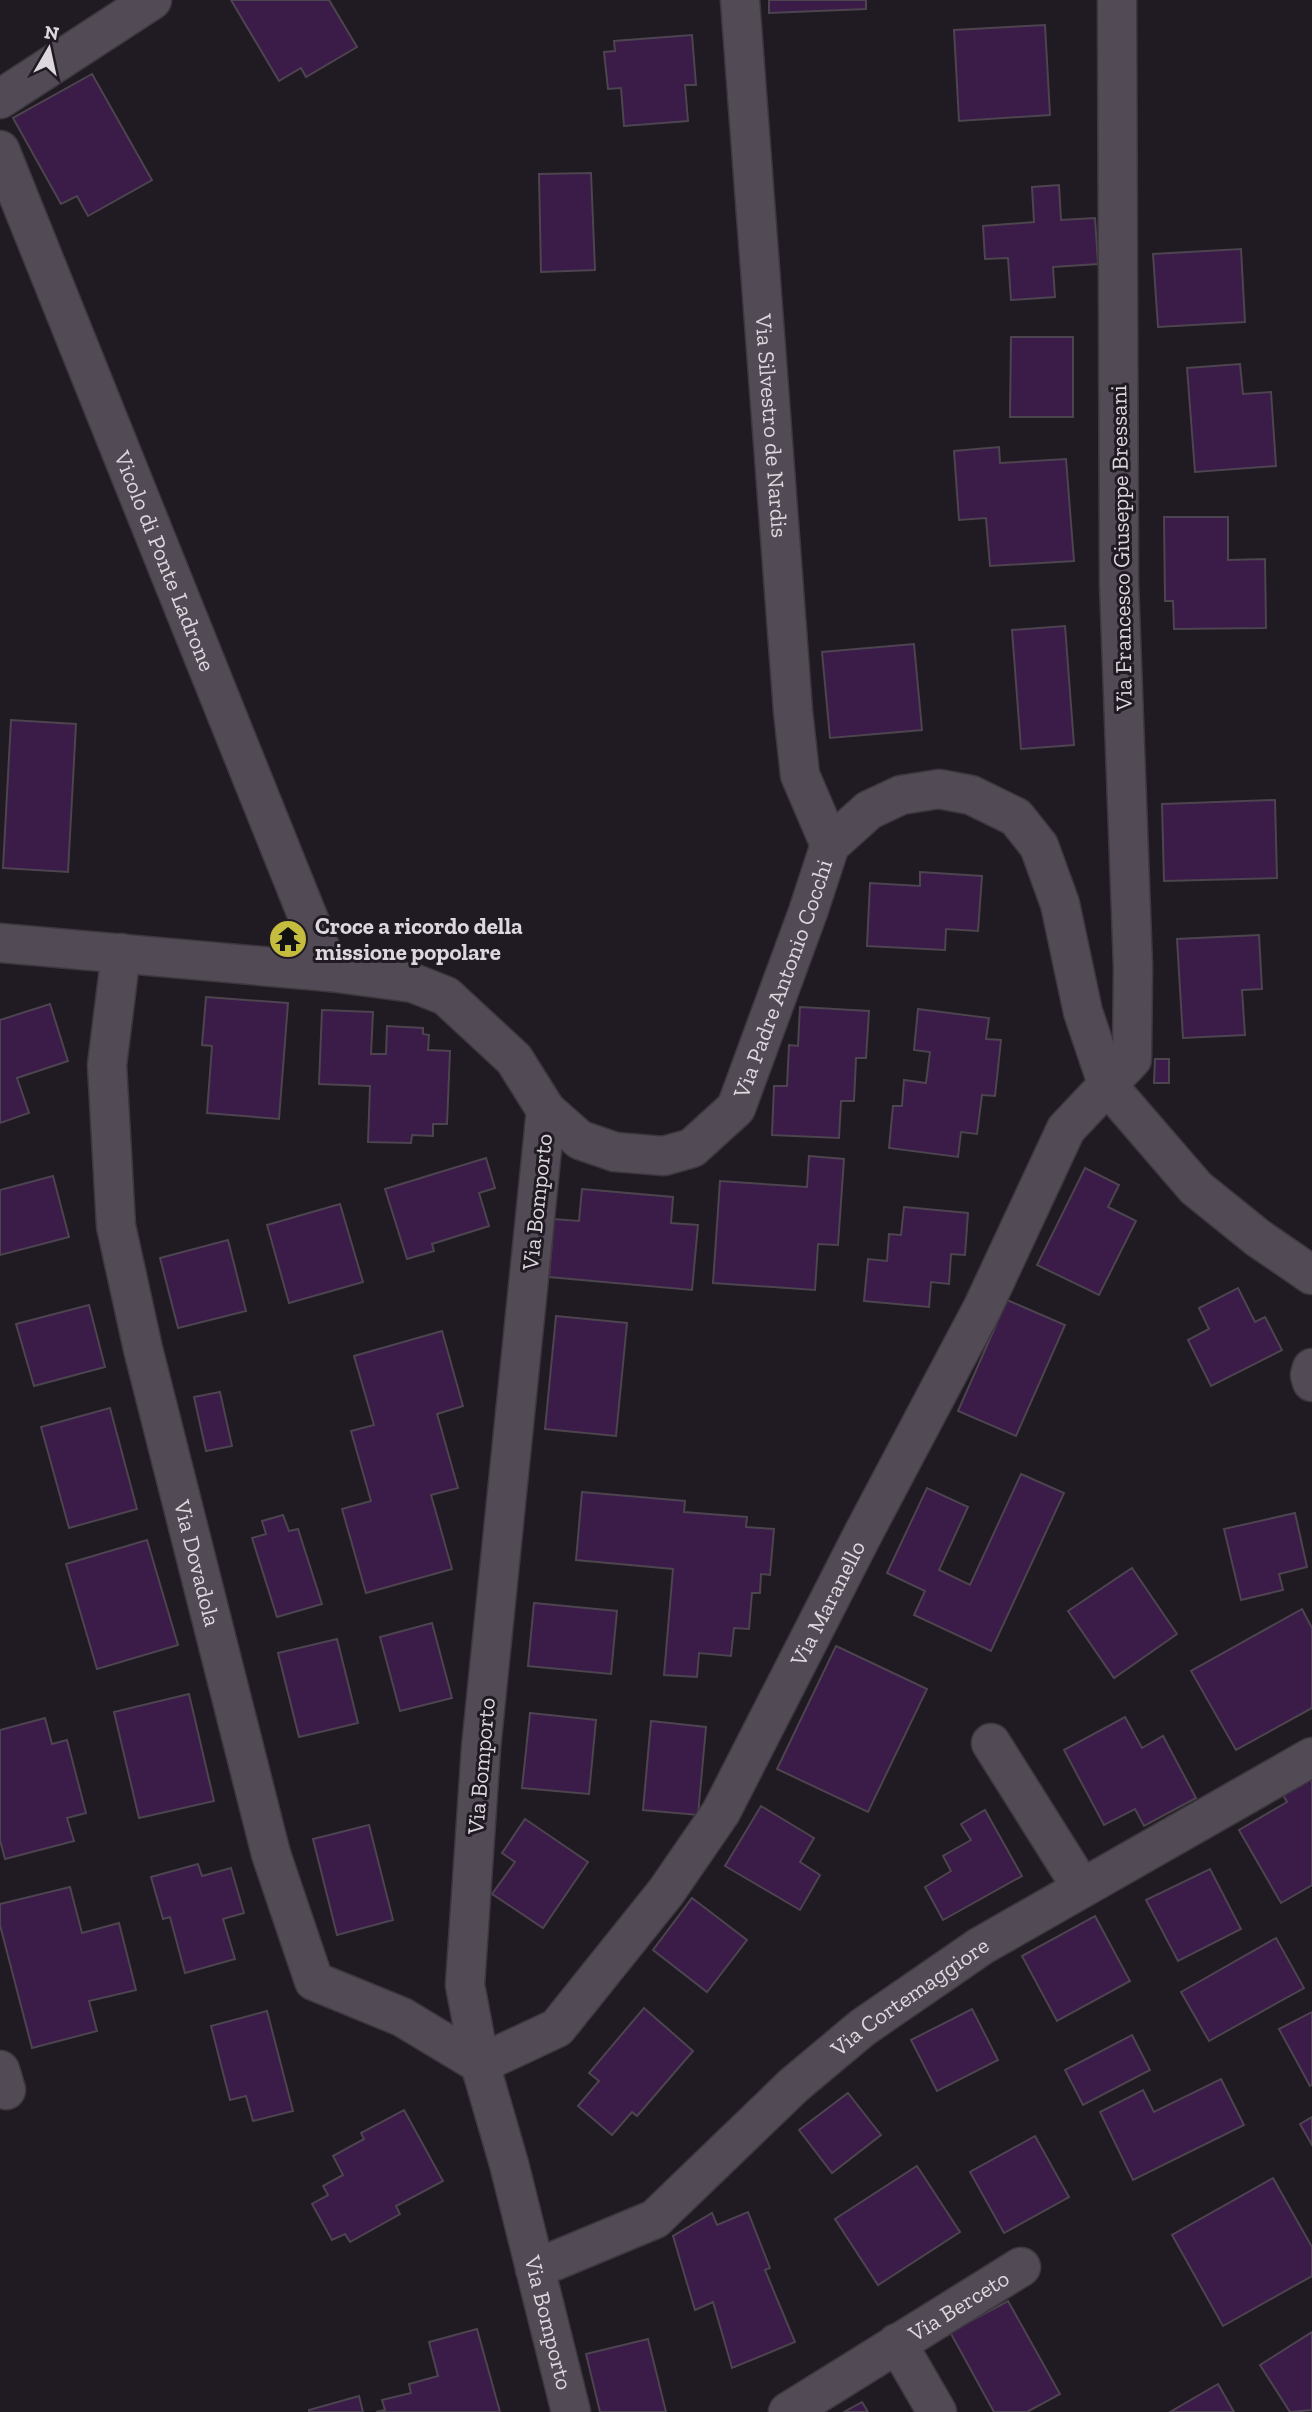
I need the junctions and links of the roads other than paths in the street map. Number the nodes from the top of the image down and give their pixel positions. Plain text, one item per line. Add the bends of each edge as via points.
1 (740, 0) edge
2 (1117, 0) edge
3 (138, 4) edge
4 (0, 99) edge
5 (0, 150) edge
6 (830, 845) junction
7 (0, 943) edge
8 (121, 954) junction
9 (330, 972) junction
10 (1108, 1086) junction
11 (546, 1110) junction
12 (1312, 1275) edge
13 (1312, 1368) edge
14 (1312, 1382) edge
15 (991, 1743) dead end
16 (1312, 1757) edge
17 (1082, 1888) junction
18 (480, 2064) junction
19 (1021, 2267) dead end
20 (535, 2269) junction
21 (897, 2343) junction
22 (571, 2412) edge
23 (788, 2412) edge
24 (937, 2412) edge

1 - 6 street, Via Silvestro de Nardis via 795,737 800,775
2 - 10 street, Via Francesco Giuseppe Bressani via 1119,583 1133,967 1132,1059
3 - 4 street
5 - 9 street, Vicolo di Ponte Ladrone
6 - 10 street, Via Padre Antonio Cocchi via 869,810 901,794 939,789 971,795 1016,817 1039,846 1060,904 1083,1012
6 - 11 street, Via Padre Antonio Cocchi via 736,1108 692,1149 664,1156 615,1152 580,1140
7 - 8 street, Via Padre Antonio Cocchi
8 - 9 street, Via Padre Antonio Cocchi
8 - 18 street, Via Dovadola via 107,1065 116,1226 271,1854 314,1982 402,2017
9 - 11 street, Via Padre Antonio Cocchi via 413,983 446,996 514,1059
10 - 12 street, Via Padre Antonio Cocchi via 1196,1188
10 - 18 street, Via Maranello via 1066,1129 983,1307 721,1812 666,1892 557,2028
11 - 18 street, Via Bomporto via 481,1748 465,1985
13 - 14 street
15 - 17 street
16 - 17 street, Via Cortemaggiore
17 - 20 street, Via Cortemaggiore via 981,1946 862,2028 794,2085 655,2219
18 - 20 street, Via Bomporto
19 - 21 street, Via Berceto
20 - 22 street, Via Bomporto
21 - 23 street, Via Berceto
21 - 24 street, Via Berceto

